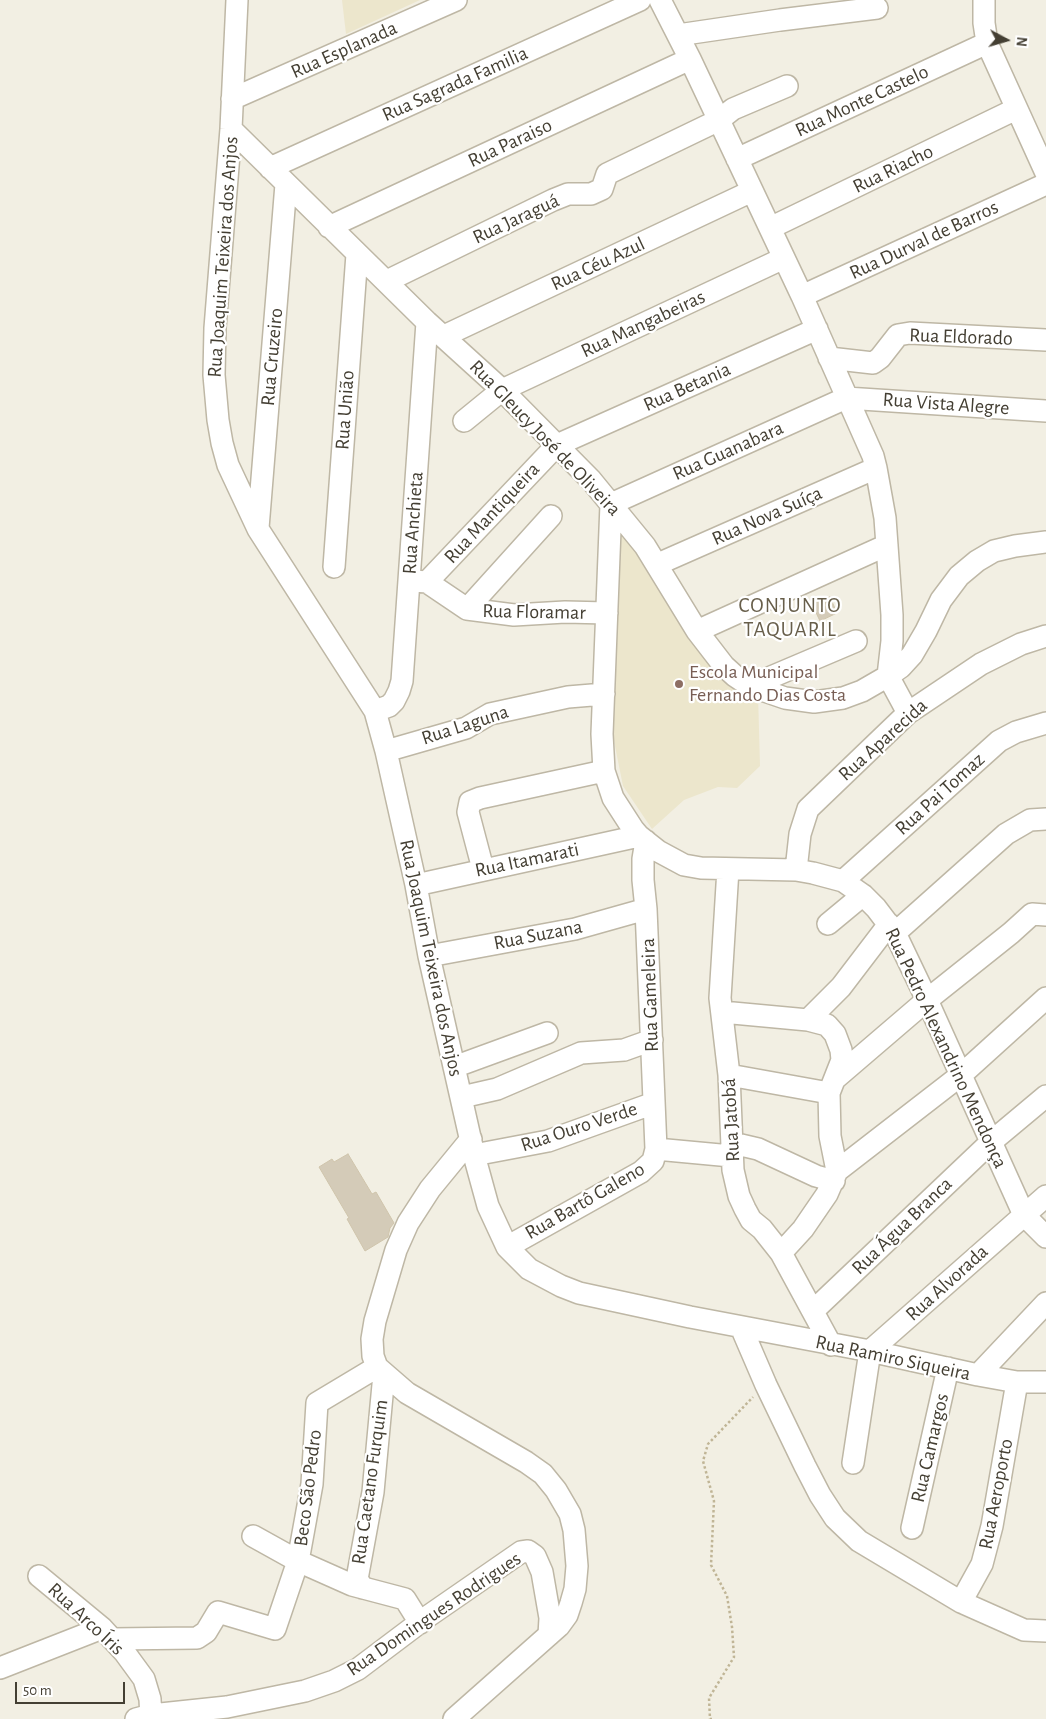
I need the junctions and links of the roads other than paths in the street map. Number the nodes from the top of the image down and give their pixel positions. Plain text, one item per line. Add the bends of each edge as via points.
1 (237, 0) edge
2 (456, 0) edge
3 (640, 0) edge
4 (660, 0) edge
5 (984, 0) edge
6 (877, 8) dead end
7 (678, 35) junction
8 (987, 43) junction
9 (690, 59) junction
10 (787, 86) dead end
11 (232, 99) junction
12 (1016, 109) junction
13 (719, 120) junction
14 (231, 128) junction
15 (737, 159) junction
16 (270, 168) junction
17 (1046, 173) edge
18 (286, 184) junction
19 (1046, 184) edge
20 (752, 191) junction
21 (329, 227) junction
22 (770, 228) junction
23 (357, 254) junction
24 (784, 258) junction
25 (387, 281) junction
26 (802, 296) junction
27 (427, 322) junction
28 (817, 329) junction
29 (444, 336) junction
30 (1046, 340) edge
31 (829, 358) junction
32 (502, 390) junction
33 (846, 398) junction
34 (1046, 411) edge
35 (464, 421) dead end
36 (557, 445) junction
37 (876, 468) junction
38 (611, 504) junction
39 (551, 516) dead end
40 (258, 529) junction
41 (1046, 542) edge
42 (887, 544) junction
43 (658, 564) junction
44 (334, 566) dead end
45 (418, 582) junction
46 (467, 609) junction
47 (607, 613) junction
48 (698, 631) junction
49 (1046, 636) edge
50 (856, 641) dead end
51 (888, 676) junction
52 (750, 686) junction
53 (604, 694) junction
54 (375, 711) junction
55 (908, 713) junction
56 (1046, 723) edge
57 (386, 751) junction
58 (604, 771) junction
59 (1046, 819) edge
60 (642, 839) junction
61 (483, 869) junction
62 (728, 869) junction
63 (796, 870) junction
64 (843, 881) junction
65 (416, 885) junction
66 (862, 895) junction
67 (646, 909) junction
68 (1046, 915) edge
69 (828, 924) dead end
70 (892, 928) junction
71 (429, 956) junction
72 (1046, 998) edge
73 (927, 1000) junction
74 (722, 1012) junction
75 (808, 1020) junction
76 (547, 1033) dead end
77 (652, 1040) junction
78 (454, 1067) junction
79 (729, 1075) junction
80 (961, 1075) junction
81 (832, 1086) junction
82 (1046, 1096) edge
83 (462, 1098) junction
84 (654, 1103) junction
85 (991, 1142) junction
86 (472, 1147) junction
87 (656, 1149) junction
88 (732, 1151) junction
89 (836, 1176) junction
90 (1046, 1196) edge
91 (1024, 1215) junction
92 (1046, 1237) edge
93 (506, 1247) junction
94 (781, 1253) junction
95 (1046, 1303) edge
96 (813, 1311) junction
97 (741, 1327) junction
98 (831, 1344) junction
99 (870, 1352) junction
100 (948, 1368) junction
101 (381, 1371) junction
102 (978, 1375) junction
103 (1017, 1382) junction
104 (1046, 1382) edge
105 (853, 1463) dead end
106 (912, 1528) dead end
107 (253, 1536) dead end
108 (298, 1562) junction
109 (39, 1576) dead end
110 (363, 1588) junction
111 (961, 1602) junction
112 (420, 1622) junction
113 (1046, 1631) edge
114 (107, 1634) junction
115 (549, 1635) junction
116 (0, 1668) edge
117 (146, 1718) edge
118 (454, 1719) edge

1 - 11 street, Rua Joaquim Teixeira dos Anjos
2 - 11 street, Rua Esplanada
3 - 16 street, Rua Sagrada Familia
4 - 7 street
5 - 8 street
6 - 7 street
7 - 9 street
8 - 12 street
8 - 15 street, Rua Monte Castelo
9 - 13 street
9 - 21 street, Rua Paraiso
10 - 13 street via 733,109
11 - 14 street, Rua Joaquim Teixeira dos Anjos
12 - 17 street
12 - 22 street, Rua Riacho
13 - 15 street
13 - 25 street, Rua Jaraguá via 606,174 602,189 591,194 568,194 553,200
14 - 16 street, Rua Gleucy José de Oliveira
14 - 40 street, Rua Joaquim Teixeira dos Anjos via 214,375 218,420 228,465
15 - 20 street
16 - 18 street, Rua Gleucy José de Oliveira
18 - 21 street, Rua Gleucy José de Oliveira
18 - 40 street, Rua Cruzeiro
19 - 26 street, Rua Durval de Barros
20 - 22 street
20 - 29 street, Rua Céu Azul
21 - 23 street, Rua Gleucy José de Oliveira
22 - 24 street
23 - 25 street, Rua Gleucy José de Oliveira
23 - 44 street, Rua União
24 - 26 street
24 - 32 street, Rua Mangabeiras
25 - 27 street, Rua Gleucy José de Oliveira
26 - 28 street
27 - 29 street, Rua Gleucy José de Oliveira
27 - 45 street, Rua Anchieta
28 - 31 street
28 - 36 street, Rua Betania
29 - 32 street, Rua Gleucy José de Oliveira
30 - 31 street, Rua Eldorado via 910,333 898,335 873,363
31 - 33 street
32 - 35 street, Rua Mangabeiras
32 - 36 street, Rua Gleucy José de Oliveira
33 - 34 street, Rua Vista Alegre
33 - 37 street
33 - 38 street, Rua Guanabara
36 - 38 street, Rua Gleucy José de Oliveira
36 - 45 street, Rua Mantiqueira
37 - 42 street
37 - 43 street, Rua Nova Suíça
38 - 43 street, Rua Gleucy José de Oliveira
38 - 47 street, Rua Pedro Alexandrino Mendonça
39 - 46 street
40 - 54 street, Rua Joaquim Teixeira dos Anjos
41 - 51 street, Rua Gleucy José de Oliveira via 994,551 959,576 912,655
42 - 48 street
42 - 51 street via 892,624
43 - 48 street, Rua Gleucy José de Oliveira
45 - 46 street, Rua Floramar
45 - 54 street, Rua Anchieta via 399,691 389,706
46 - 47 street, Rua Floramar via 514,615
47 - 53 street, Rua Pedro Alexandrino Mendonça
48 - 52 street, Rua Gleucy José de Oliveira via 724,666
49 - 55 street, Rua Aparecida via 981,664
50 - 52 street
51 - 52 street, Rua Gleucy José de Oliveira via 862,691 826,702 785,698
51 - 55 street
53 - 57 street, Rua Laguna via 568,697 490,714 466,728
53 - 58 street, Rua Pedro Alexandrino Mendonça
54 - 57 street, Rua Joaquim Teixeira dos Anjos
55 - 63 street, Rua Aparecida via 808,809 800,834
56 - 64 street, Rua Pai Tomaz via 1016,732 999,742
57 - 65 street, Rua Joaquim Teixeira dos Anjos
58 - 60 street, Rua Pedro Alexandrino Mendonça via 613,798
58 - 61 street via 470,802 468,812
59 - 70 street via 1030,820 1006,834
60 - 61 street, Rua Itamarati
60 - 62 street, Rua Pedro Alexandrino Mendonça via 684,865
60 - 67 street, Rua Gameleira
61 - 65 street, Rua Itamarati
62 - 63 street, Rua Pedro Alexandrino Mendonça
62 - 74 street, Rua Jatobá via 720,998
63 - 64 street, Rua Pedro Alexandrino Mendonça
64 - 66 street, Rua Pedro Alexandrino Mendonça
65 - 71 street, Rua Joaquim Teixeira dos Anjos
66 - 69 street
66 - 70 street, Rua Pedro Alexandrino Mendonça
67 - 71 street, Rua Suzana via 575,929
67 - 77 street, Rua Gameleira
68 - 73 street via 1032,914
70 - 73 street, Rua Pedro Alexandrino Mendonça
70 - 75 street
71 - 78 street, Rua Joaquim Teixeira dos Anjos
72 - 80 street
73 - 80 street, Rua Pedro Alexandrino Mendonça
73 - 81 street
74 - 75 street
74 - 79 street, Rua Jatobá
75 - 81 street via 827,1026 835,1034 841,1050 842,1060
76 - 78 street
77 - 83 street via 624,1050 581,1053 497,1089
77 - 84 street, Rua Gameleira
78 - 83 street, Rua Joaquim Teixeira dos Anjos
79 - 81 street
79 - 88 street, Rua Jatobá
80 - 85 street, Rua Pedro Alexandrino Mendonça
80 - 89 street
81 - 89 street via 830,1136
82 - 85 street, Rua Água Branca
83 - 86 street, Rua Joaquim Teixeira dos Anjos
84 - 86 street, Rua Ouro Verde via 548,1142
84 - 87 street, Rua Gameleira
85 - 91 street, Rua Pedro Alexandrino Mendonça
85 - 96 street, Rua Água Branca
86 - 93 street, Rua Joaquim Teixeira dos Anjos via 488,1206
86 - 101 street, Rua Caetano Furquim via 430,1189 408,1223 396,1250 372,1339 373,1356
87 - 88 street
87 - 93 street, Rua Bartô Galeno via 653,1161 641,1172
88 - 89 street via 741,1145 758,1149 808,1173
88 - 94 street, Rua Jatobá via 738,1196 751,1220
89 - 94 street via 803,1229
90 - 91 street, Rua Alvorada
91 - 92 street, Rua Pedro Alexandrino Mendonça
91 - 99 street, Rua Alvorada
93 - 97 street, Rua Joaquim Teixeira dos Anjos via 530,1269 579,1293
94 - 96 street, Rua Jatobá
95 - 102 street
96 - 98 street, Rua Jatobá
97 - 98 street, Rua Ramiro Siqueira
97 - 111 street via 820,1495 835,1518 859,1541
98 - 99 street, Rua Ramiro Siqueira
99 - 100 street, Rua Ramiro Siqueira
99 - 105 street
100 - 102 street, Rua Ramiro Siqueira
100 - 106 street, Rua Camargos
101 - 108 street, Beco São Pedro via 317,1403 312,1484
101 - 110 street, Rua Caetano Furquim via 373,1492 357,1579
101 - 115 street via 407,1393 543,1474 564,1502 574,1530 575,1589 567,1615
102 - 103 street, Rua Ramiro Siqueira
103 - 104 street, Rua Ramiro Siqueira
103 - 111 street, Rua Aeroporto via 992,1526 982,1564
107 - 108 street
108 - 110 street, Beco São Pedro
108 - 114 street via 275,1629 218,1612 206,1632 197,1638
109 - 114 street, Rua Arco Íris
110 - 112 street, Beco São Pedro via 405,1599
111 - 113 street via 1024,1630
112 - 115 street, Rua Domingues Rodrigues via 521,1552 528,1551 535,1556 542,1572 550,1618
112 - 117 street, Rua Domingues Rodrigues via 358,1669 334,1681 305,1691 227,1707
114 - 116 street
114 - 117 street, Rua Arco Íris via 144,1679 150,1699
115 - 118 street

